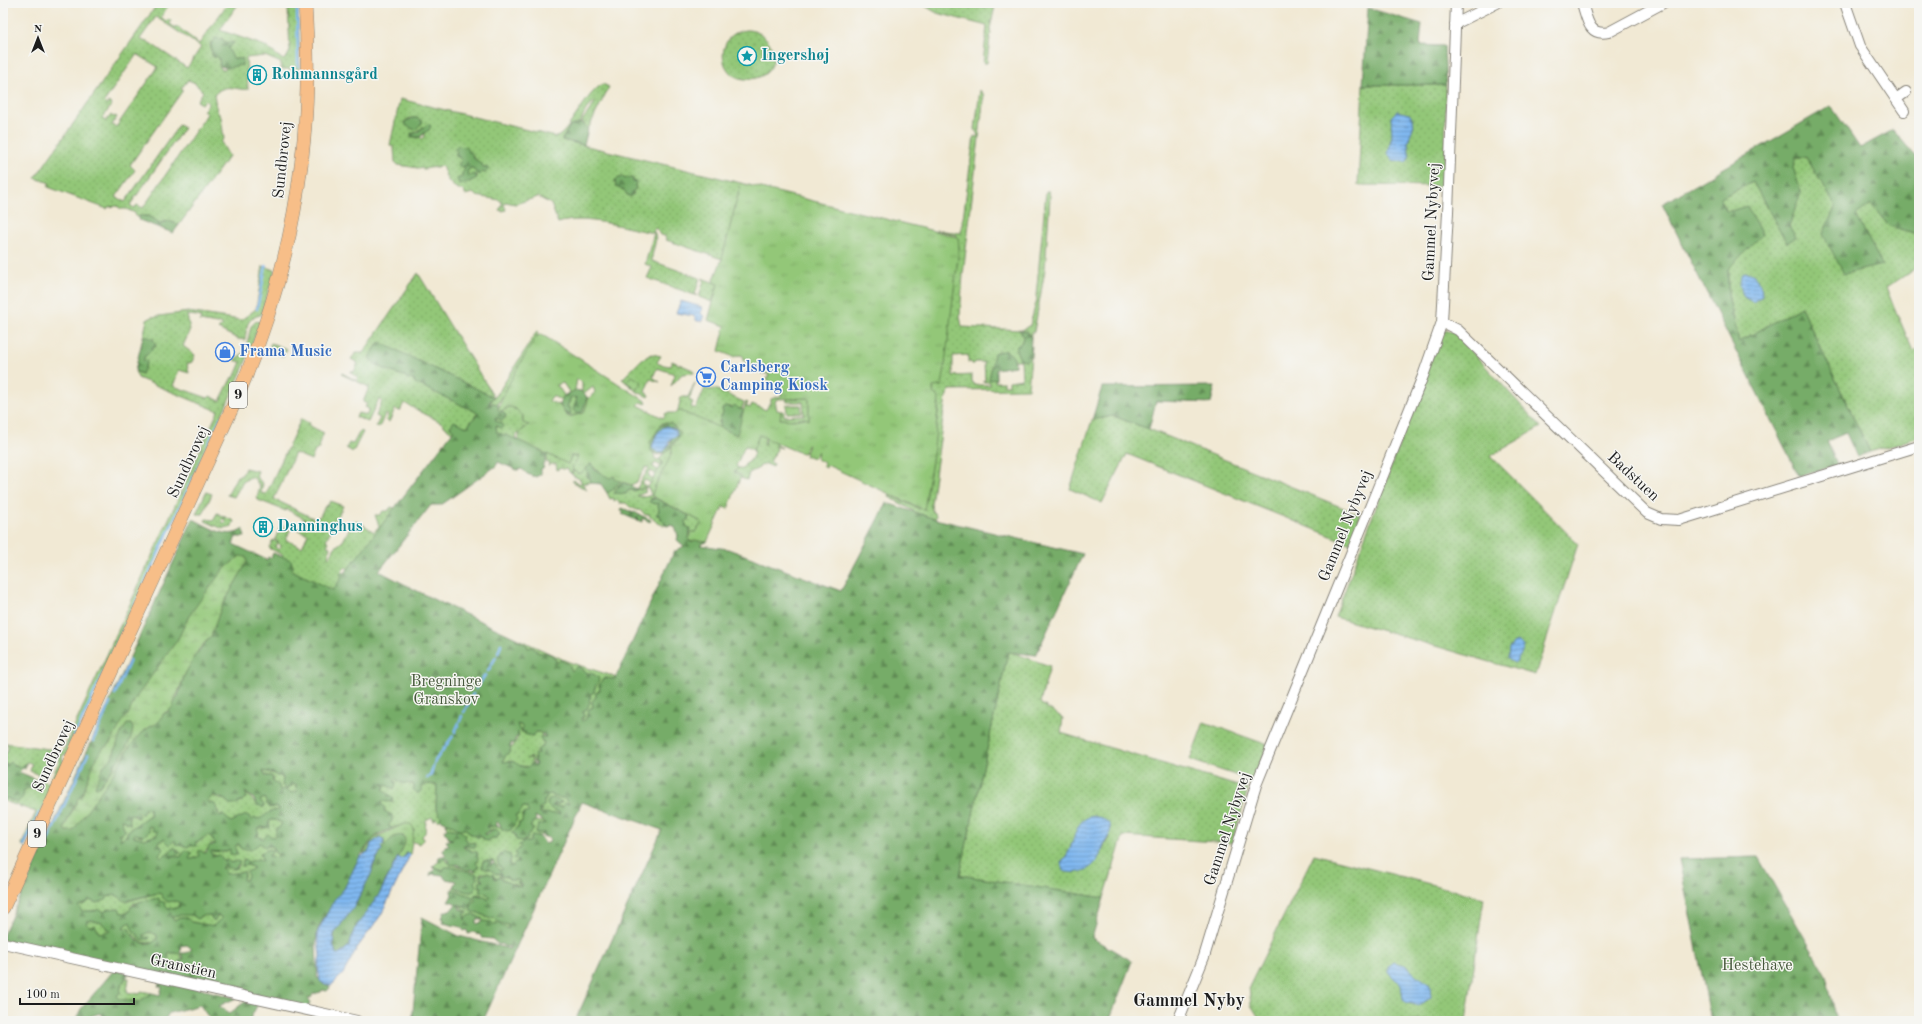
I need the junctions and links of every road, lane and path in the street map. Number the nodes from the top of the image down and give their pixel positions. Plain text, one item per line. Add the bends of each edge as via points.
1 (304, 3) edge
2 (1456, 3) edge
3 (1497, 3) edge
4 (1582, 3) edge
5 (1663, 3) edge
6 (1845, 3) edge
7 (1455, 24) junction
8 (1906, 92) dead end
9 (1896, 99) junction
10 (1904, 110) dead end
11 (1442, 322) junction
12 (1919, 446) edge
13 (3, 908) edge
14 (3, 943) edge
15 (357, 1021) edge
16 (1178, 1021) edge

1 - 13 main road, Sundbrovej / 9 via 307,57 303,162 294,218 267,320 238,395
2 - 7 street, Gammel Nybyvej
3 - 7 street
4 - 5 street via 1589,24 1600,34 1609,32
6 - 9 street via 1860,46
7 - 11 street, Gammel Nybyvej
8 - 9 street
9 - 10 street
11 - 12 street, Badstuen via 1458,330 1647,513 1661,519 1679,520
11 - 16 street, Gammel Nybyvej via 1423,376 1256,785 1204,957
14 - 15 street, Granstien

